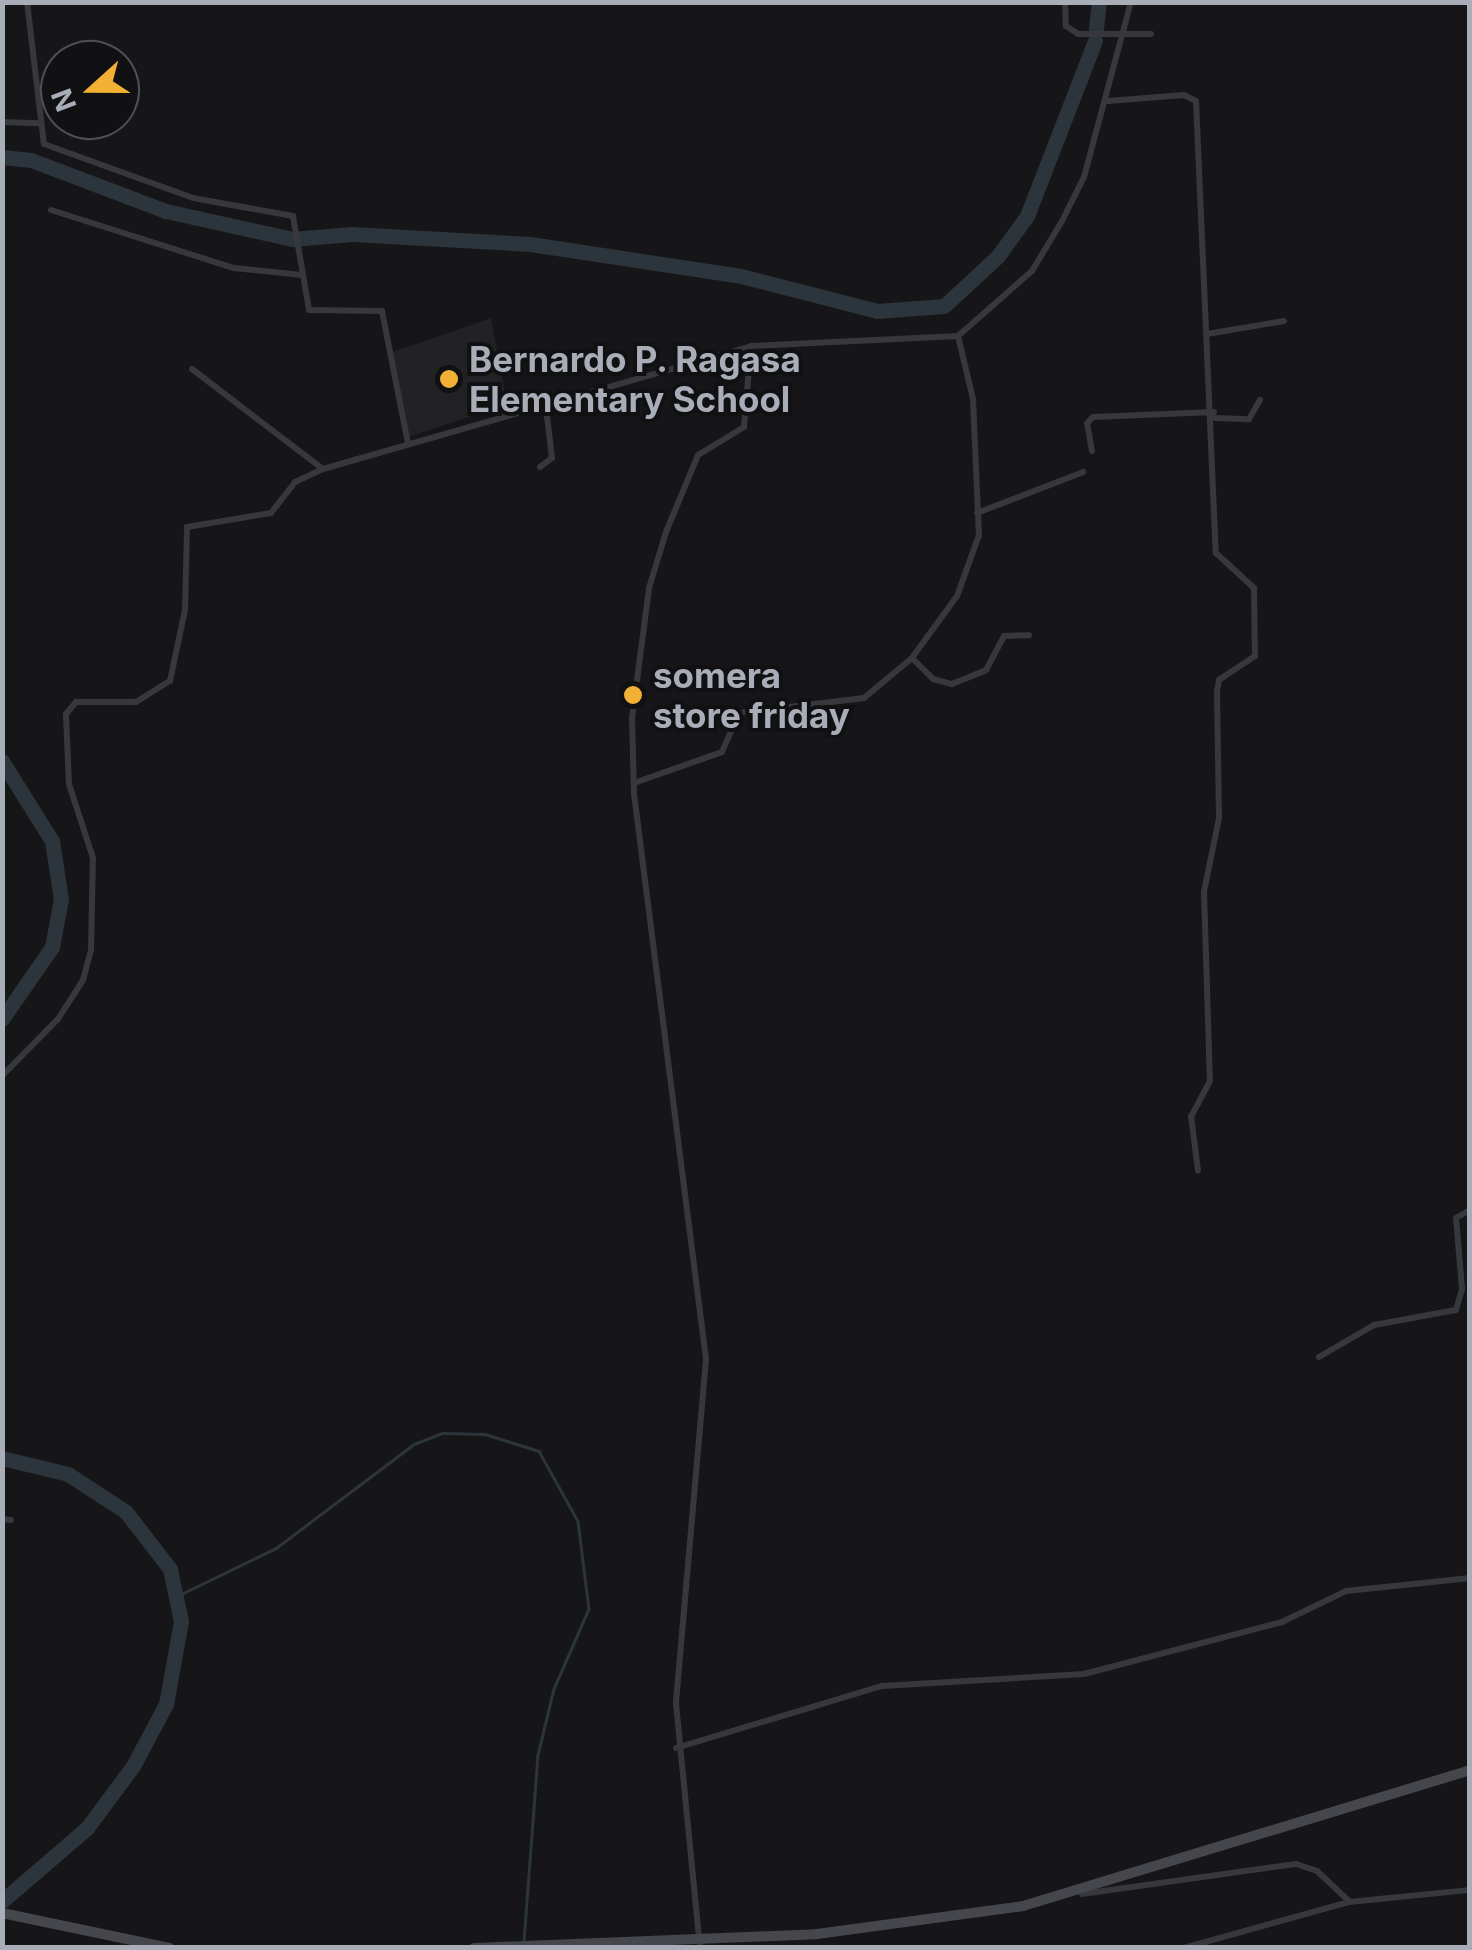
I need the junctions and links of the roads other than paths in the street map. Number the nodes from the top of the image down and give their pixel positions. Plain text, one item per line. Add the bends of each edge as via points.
1 (27, 2) edge
2 (1065, 2) edge
3 (1131, 2) edge
4 (1151, 34) dead end
5 (1124, 36) junction
6 (1108, 101) junction
7 (2, 122) edge
8 (40, 122) joint
9 (45, 140) edge
10 (51, 210) dead end
11 (302, 274) junction
12 (1284, 320) dead end
13 (1207, 334) junction
14 (958, 336) junction
15 (751, 346) junction
16 (192, 369) dead end
17 (1260, 400) dead end
18 (546, 408) junction
19 (1215, 415) junction
20 (408, 442) junction
21 (1092, 451) dead end
22 (540, 467) dead end
23 (322, 469) junction
24 (1083, 472) dead end
25 (977, 513) junction
26 (1029, 635) dead end
27 (912, 658) junction
28 (634, 783) junction
29 (2, 1076) edge
30 (1198, 1171) dead end
31 (1470, 1210) edge
32 (1319, 1357) dead end
33 (1470, 1578) edge
34 (676, 1748) junction
35 (1470, 1770) edge
36 (1470, 1890) edge
37 (1082, 1894) junction
38 (1350, 1902) junction
39 (2, 1912) edge
40 (700, 1942) edge
41 (621, 1945) edge
42 (169, 1948) edge
43 (474, 1948) edge
44 (1184, 1948) edge

1 - 8 street
2 - 5 street via 1071,30
3 - 5 street
4 - 5 street
5 - 6 street
6 - 13 street via 1184,95 1196,101
6 - 14 street via 1084,176 1032,272
7 - 8 street
9 - 11 street via 48,149 193,198 282,210 297,233
10 - 11 street via 234,268
11 - 20 street via 311,312 382,311
12 - 13 street
13 - 19 street
14 - 15 street
14 - 25 street via 973,399
15 - 18 street
15 - 28 street via 747,420 694,460 649,588 632,718
16 - 23 street
17 - 19 street via 1249,418
18 - 20 street
18 - 22 street via 552,458
19 - 21 street via 1093,417 1087,423
19 - 30 street via 1216,553 1254,588 1256,649 1253,661 1219,680 1217,691 1219,818 1204,892 1210,1081 1191,1116
20 - 23 street
23 - 29 street via 295,482 271,513 188,528 185,610 170,681 136,702 76,702 66,714 69,784 93,858 91,950 83,980 58,1019
24 - 25 street
25 - 27 street via 969,572
26 - 27 street via 1000,638 986,670 952,684 933,680
27 - 28 street via 864,698 739,713 722,752
28 - 34 street via 706,1359 684,1575
31 - 32 street via 1456,1218 1462,1290 1456,1310 1374,1325
33 - 34 street via 1346,1591 1282,1622 1084,1674 882,1686
34 - 40 street
35 - 37 street via 1359,1798
36 - 38 street
37 - 38 street via 1296,1864 1317,1870
37 - 40 street via 886,1929
38 - 44 street
39 - 42 street
40 - 41 street
41 - 43 street

